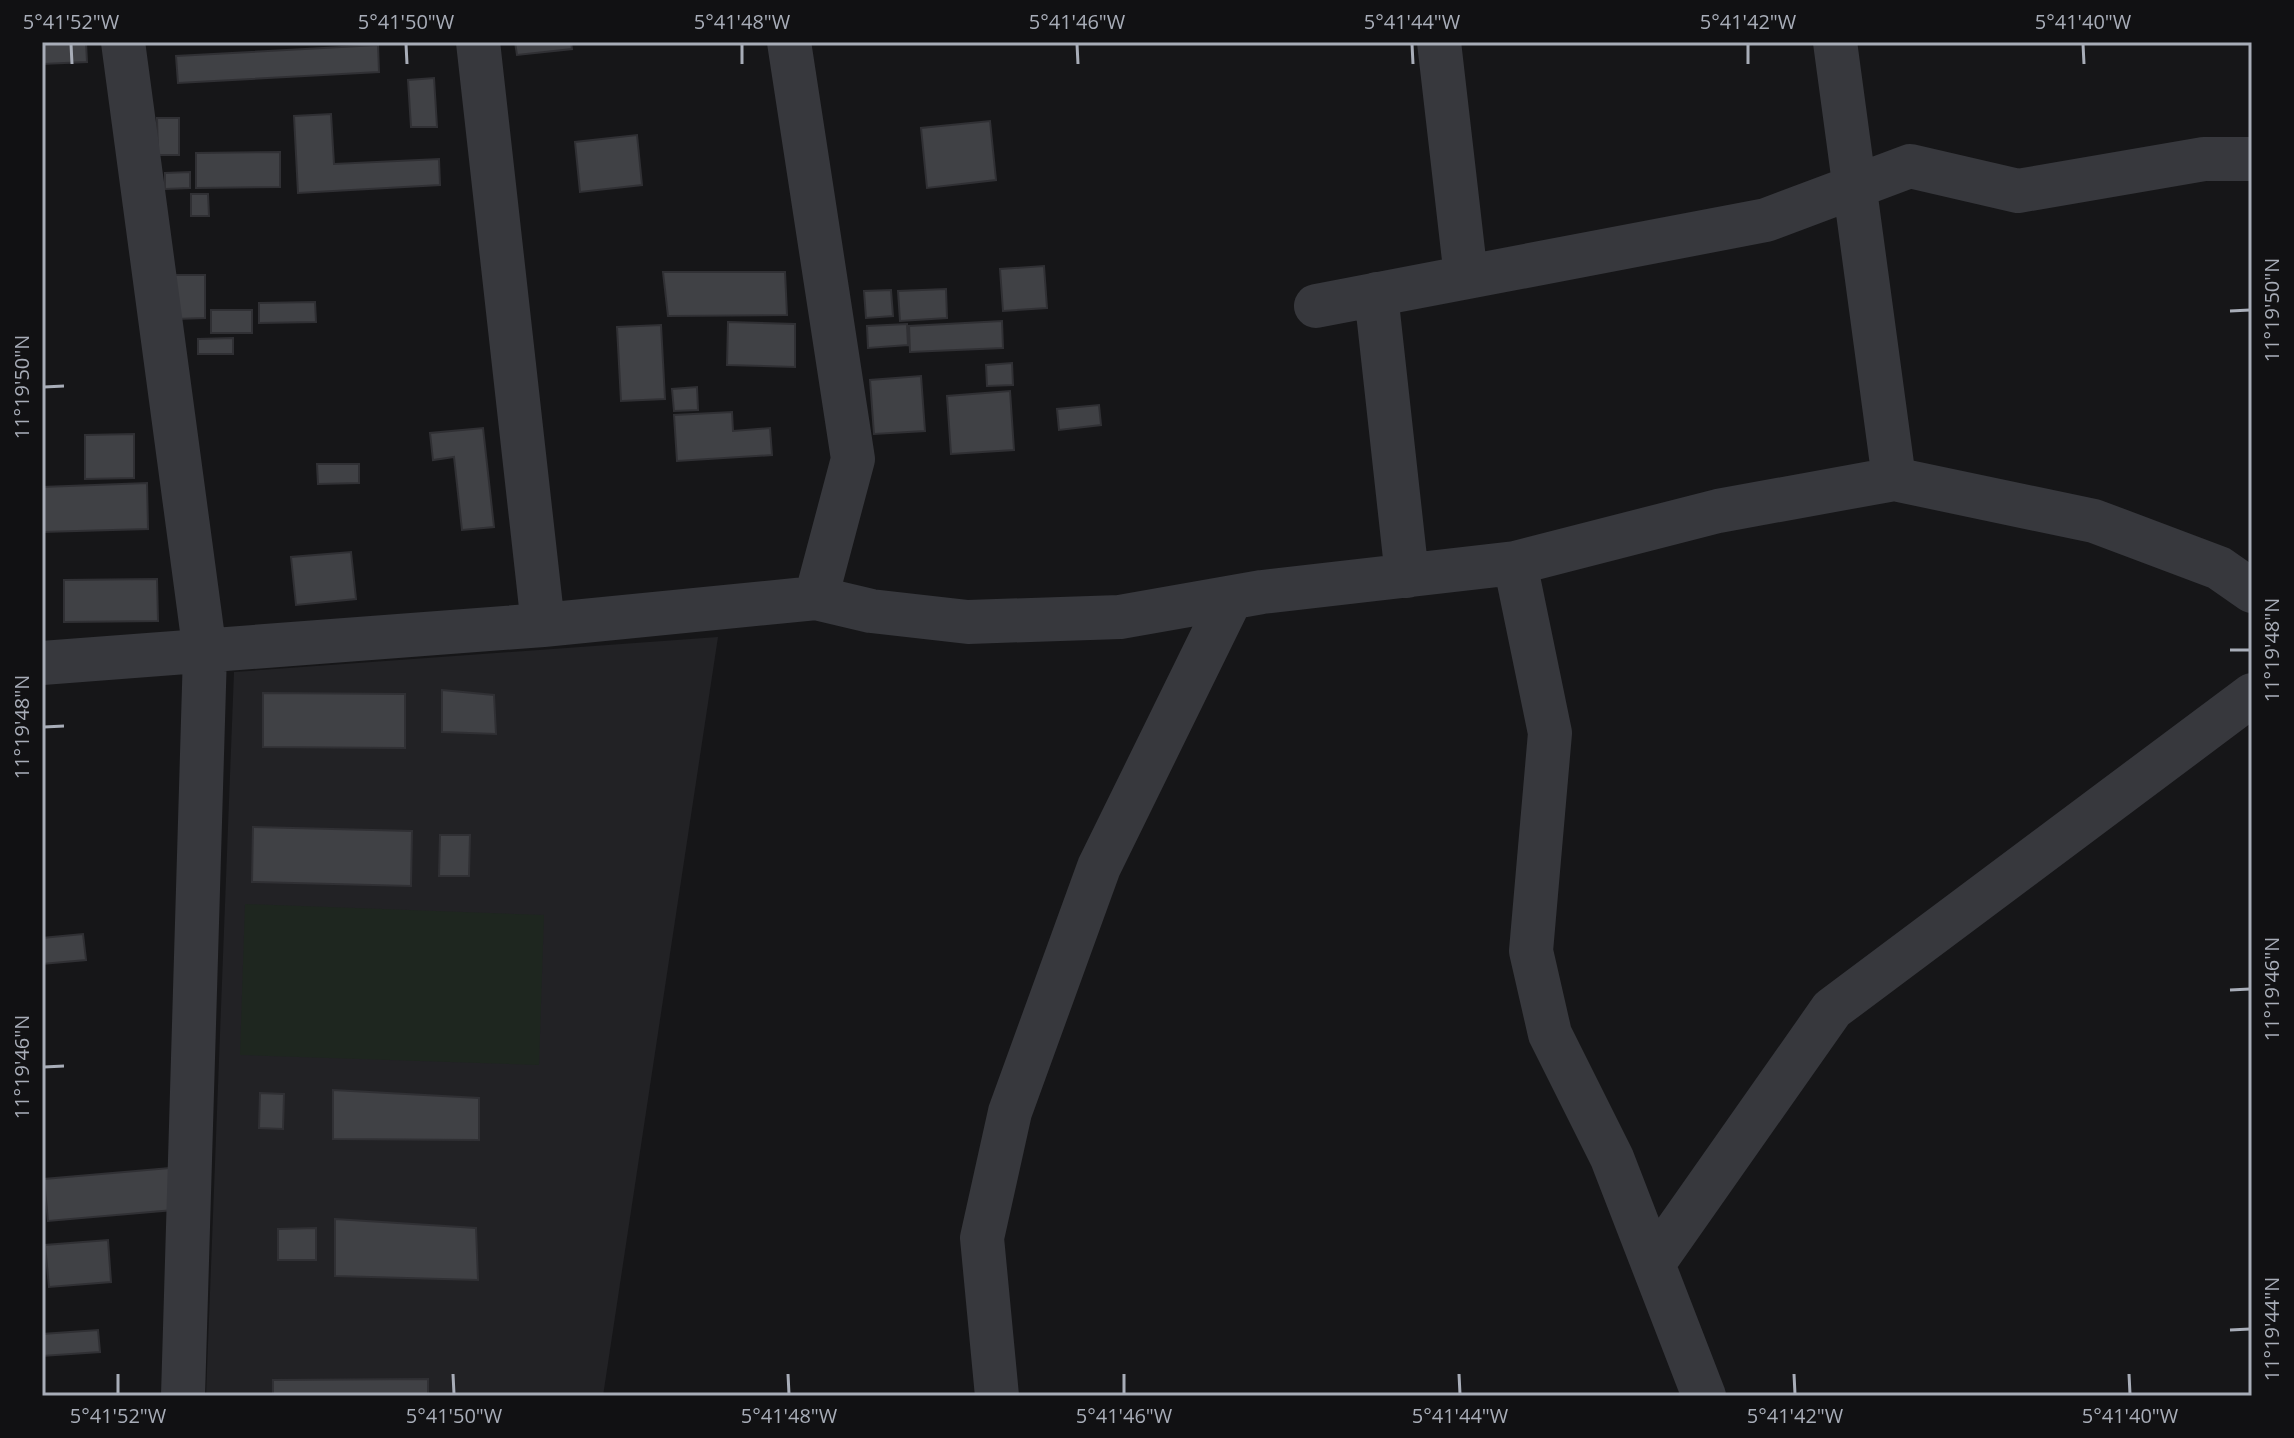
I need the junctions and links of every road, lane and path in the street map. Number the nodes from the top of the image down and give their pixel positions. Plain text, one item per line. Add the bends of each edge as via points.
1 (123, 42) edge
2 (478, 42) edge
3 (789, 42) edge
4 (1439, 42) edge
5 (1835, 42) edge
6 (2252, 159) edge
7 (1855, 186) junction
8 (1466, 277) junction
9 (1376, 294) junction
10 (1316, 306) dead end
11 (1894, 479) junction
12 (1515, 563) junction
13 (1407, 576) junction
14 (2252, 591) edge
15 (816, 598) junction
16 (1231, 598) junction
17 (543, 625) junction
18 (205, 653) junction
19 (42, 663) edge
20 (2252, 695) edge
21 (1653, 1264) junction
22 (183, 1396) edge
23 (997, 1396) edge
24 (1704, 1396) edge

1 - 18 street
2 - 17 street
3 - 15 street via 853,459
4 - 8 street
5 - 7 street
6 - 7 street via 2204,159 2018,191 1910,166
7 - 8 street via 1766,220
7 - 11 street
8 - 9 street
9 - 10 street
9 - 13 street
11 - 12 street via 1718,511
11 - 14 street via 2094,521 2219,568
12 - 13 street
12 - 21 street via 1550,733 1531,951 1550,1034 1612,1158
13 - 16 street
15 - 16 street via 871,611 968,622 1120,617
15 - 17 street
16 - 23 street via 1099,867 1010,1112 982,1238
17 - 18 street
18 - 19 street
18 - 22 street
20 - 21 street via 1832,1009
21 - 24 street

